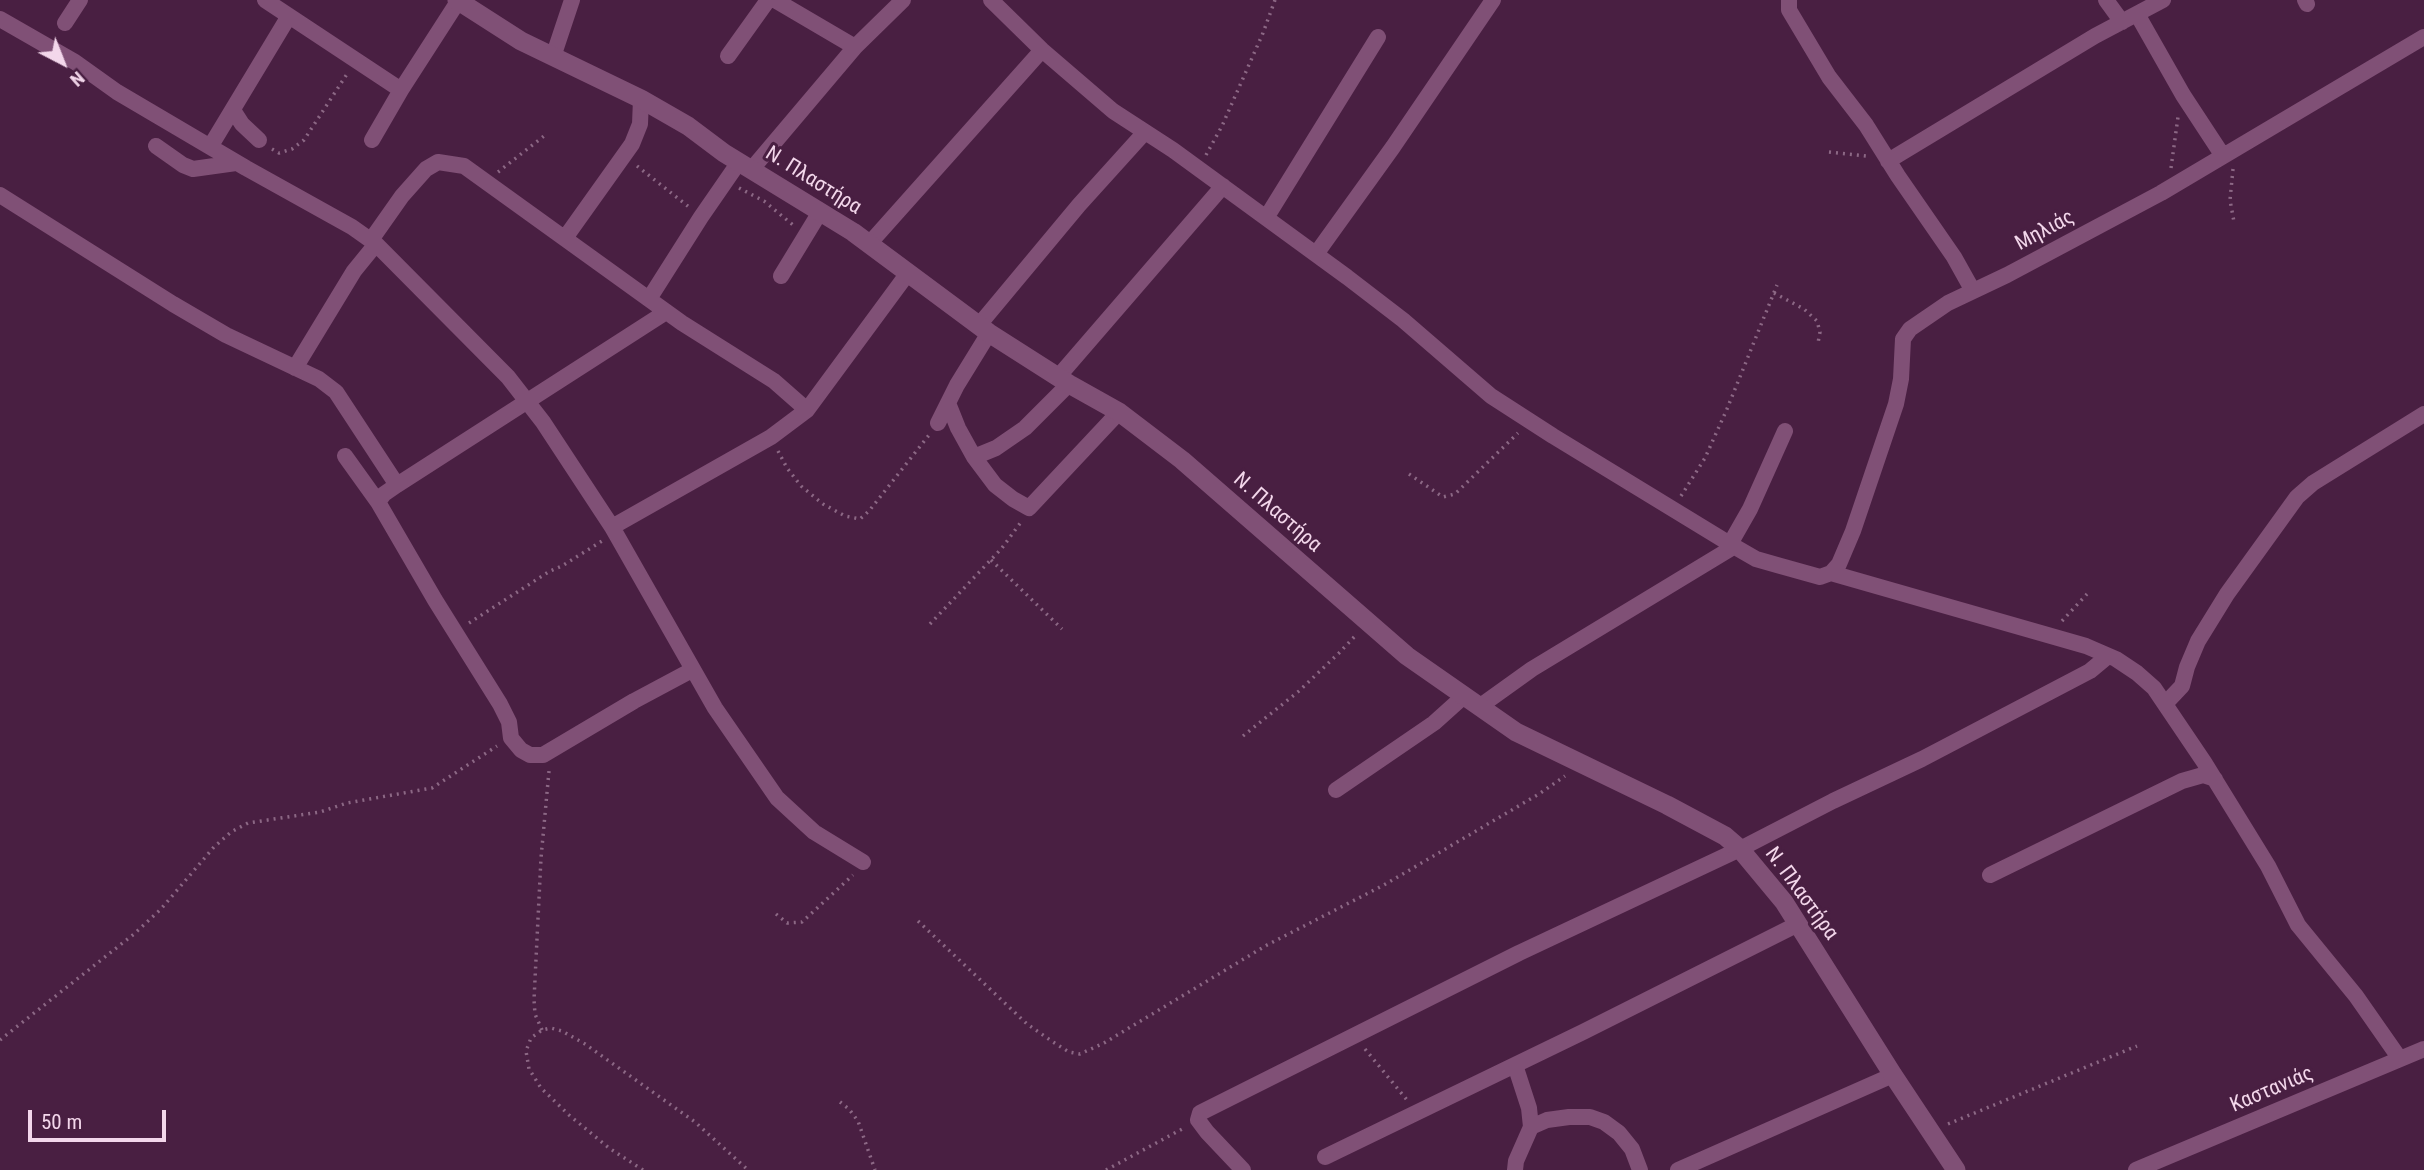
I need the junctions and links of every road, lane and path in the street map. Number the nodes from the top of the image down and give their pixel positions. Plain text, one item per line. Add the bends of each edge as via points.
1 (80, 0) edge
2 (265, 0) edge
3 (458, 0) edge
4 (572, 0) edge
5 (768, 0) edge
6 (775, 0) edge
7 (903, 0) edge
8 (991, 0) edge
9 (1275, 0) edge
10 (1493, 0) edge
11 (2106, 0) edge
12 (2162, 0) edge
13 (1789, 5) edge
14 (2137, 14) junction
15 (289, 16) junction
16 (0, 19) edge
17 (2122, 22) junction
18 (65, 23) dead end
19 (1378, 37) dead end
20 (2424, 37) edge
21 (855, 47) junction
22 (1042, 50) junction
23 (728, 56) dead end
24 (553, 57) junction
25 (356, 61) junction
26 (401, 90) junction
27 (2183, 95) junction
28 (641, 99) junction
29 (233, 110) junction
30 (1145, 132) junction
31 (544, 136) dead end
32 (259, 140) joint
33 (372, 140) dead end
34 (156, 146) dead end
35 (210, 147) junction
36 (1829, 152) dead end
37 (2229, 153) junction
38 (623, 158) junction
39 (1888, 161) junction
40 (236, 163) junction
41 (745, 166) junction
42 (202, 167) junction
43 (1199, 169) junction
44 (188, 179) dead end
45 (725, 180) junction
46 (485, 182) junction
47 (1223, 186) junction
48 (2170, 187) junction
49 (0, 195) edge
50 (820, 212) junction
51 (701, 216) junction
52 (1266, 218) junction
53 (2234, 222) dead end
54 (805, 237) junction
55 (565, 238) junction
56 (374, 242) junction
57 (869, 244) junction
58 (1316, 254) junction
59 (908, 273) junction
60 (781, 276) dead end
61 (1777, 285) dead end
62 (1973, 291) junction
63 (1774, 293) junction
64 (649, 299) junction
65 (666, 312) junction
66 (984, 329) junction
67 (1818, 343) dead end
68 (295, 368) junction
69 (1063, 381) junction
70 (528, 401) junction
71 (948, 403) junction
72 (807, 410) junction
73 (1119, 412) junction
74 (2424, 414) edge
75 (1529, 422) junction
76 (938, 423) joint
77 (1785, 432) dead end
78 (771, 437) junction
79 (345, 456) dead end
80 (974, 457) junction
81 (1409, 474) dead end
82 (397, 485) junction
83 (378, 502) junction
84 (1029, 508) junction
85 (1672, 509) junction
86 (612, 527) junction
87 (1732, 545) junction
88 (991, 560) junction
89 (1831, 573) junction
90 (2087, 594) dead end
91 (1367, 622) junction
92 (930, 624) dead end
93 (1062, 629) dead end
94 (456, 633) junction
95 (2043, 635) junction
96 (2108, 656) junction
97 (692, 670) junction
98 (1472, 702) junction
99 (2165, 704) junction
100 (1243, 736) dead end
101 (511, 738) junction
102 (549, 752) junction
103 (1579, 764) junction
104 (2215, 779) junction
105 (1336, 790) dead end
106 (1740, 849) junction
107 (863, 862) joint
108 (1990, 875) dead end
109 (776, 914) dead end
110 (918, 920) dead end
111 (1798, 924) junction
112 (542, 1030) junction
113 (1355, 1037) junction
114 (0, 1040) edge
115 (2137, 1046) dead end
116 (2424, 1049) edge
117 (2400, 1059) junction
118 (1515, 1065) junction
119 (1893, 1075) junction
120 (840, 1102) dead end
121 (1417, 1112) junction
122 (1198, 1120) junction
123 (1531, 1127) junction
124 (1931, 1131) junction
125 (1325, 1157) dead end
126 (643, 1170) edge
127 (748, 1170) edge
128 (875, 1170) edge
129 (1106, 1170) edge
130 (1242, 1170) edge
131 (1515, 1170) edge
132 (1640, 1170) edge
133 (1678, 1170) edge
134 (1956, 1170) edge
135 (2136, 1170) edge

1 - 18 street
2 - 15 street
3 - 24 street, Ν. Πλαστήρα
3 - 26 street
4 - 24 street
5 - 23 street
6 - 21 street
7 - 21 street
8 - 22 street
9 - 43 path
10 - 58 street
11 - 17 street
12 - 14 street
13 - 39 street via 1829,78
14 - 17 street
14 - 27 street
15 - 25 street
15 - 29 street
16 - 35 street
17 - 39 street
19 - 52 street
20 - 37 street, Μηλιάς
21 - 41 street
22 - 30 street via 1113,111
22 - 57 street
24 - 28 street, Ν. Πλαστήρα
25 - 26 street
25 - 32 path via 304,140 279,153
26 - 33 street
27 - 37 street
27 - 48 path via 2174,131
28 - 38 street via 640,124
28 - 41 street, Ν. Πλαστήρα
29 - 32 street
29 - 35 street
30 - 43 street
30 - 66 street via 1079,205
31 - 46 path
34 - 42 street via 183,165
35 - 40 street
36 - 39 path
37 - 48 street, Μηλιάς
37 - 53 path
38 - 51 path
38 - 55 street
39 - 62 street
40 - 42 street
40 - 56 street
41 - 45 street
41 - 50 street, Ν. Πλαστήρα
42 - 44 street
43 - 47 street
45 - 51 street
45 - 54 path via 764,201
46 - 55 street
46 - 56 street via 464,166 438,162 402,196
47 - 52 street
47 - 69 street
48 - 62 street, Μηλιάς
49 - 68 street via 173,304
50 - 54 street
50 - 57 street, Ν. Πλαστήρα
51 - 64 street
52 - 58 street
54 - 60 street
55 - 64 street
56 - 68 street
56 - 70 street
57 - 59 street, Ν. Πλαστήρα
58 - 75 street
59 - 66 street, Ν. Πλαστήρα
59 - 72 street
61 - 63 path
62 - 89 street, Μηλιάς via 1910,329 1903,339 1896,404 1853,531
63 - 67 path via 1817,321
63 - 85 path via 1710,446
64 - 65 street
65 - 70 street
65 - 72 street via 774,382
66 - 69 street, Ν. Πλαστήρα
66 - 71 street
68 - 82 street via 336,392
69 - 73 street, Ν. Πλαστήρα
69 - 80 street via 1026,428
70 - 82 street
70 - 86 street
71 - 76 street
71 - 80 street
72 - 78 street
73 - 84 street
73 - 91 street, Ν. Πλαστήρα via 1182,460
74 - 99 street via 2297,496 2212,618 2182,685
75 - 81 path via 1455,494 1443,497
75 - 85 street
76 - 78 path via 860,519 823,504 801,486
77 - 87 street
78 - 86 street
79 - 83 street
80 - 84 street via 996,485
82 - 83 street
83 - 94 street
84 - 88 path
85 - 87 street
86 - 94 path via 601,542
86 - 97 street
87 - 89 street via 1777,565 1820,576
87 - 98 street
88 - 92 path
88 - 93 path
89 - 95 street
90 - 95 path
91 - 98 street, Ν. Πλαστήρα
91 - 100 path via 1299,691
94 - 101 street via 509,722
95 - 96 street
96 - 99 street via 2137,673
96 - 106 street via 2090,671
97 - 102 street
97 - 107 street via 777,798 814,832
98 - 103 street, Ν. Πλαστήρα via 1516,732
98 - 105 street
99 - 104 street
101 - 102 street via 530,755
101 - 114 path via 432,788 248,823 231,832 143,926
102 - 112 path via 534,1000
103 - 106 street, Ν. Πλαστήρα via 1667,805
103 - 110 path via 1539,794 1455,844 1267,945 1080,1054 1069,1052 1027,1024
104 - 108 street via 2203,775 2182,782
104 - 117 street via 2298,925
106 - 111 street, Ν. Πλαστήρα
106 - 113 street via 1519,953
107 - 109 path via 802,922 787,923
111 - 118 street
111 - 119 street, Ν. Πλαστήρα
112 - 126 path via 531,1038 526,1051 529,1069 541,1088 609,1148
112 - 127 path via 562,1031 585,1044 695,1122
113 - 121 path
113 - 122 street via 1200,1113
115 - 124 path
116 - 117 street, Καστανιάς
117 - 135 street, Καστανιάς
118 - 121 street
118 - 123 street via 1530,1108
119 - 124 street, Ν. Πλαστήρα
119 - 133 street
120 - 128 path via 859,1121
121 - 125 street
122 - 129 path
122 - 130 street
123 - 131 street
123 - 132 street via 1569,1117 1604,1122 1632,1149
124 - 134 street, Ν. Πλαστήρα

